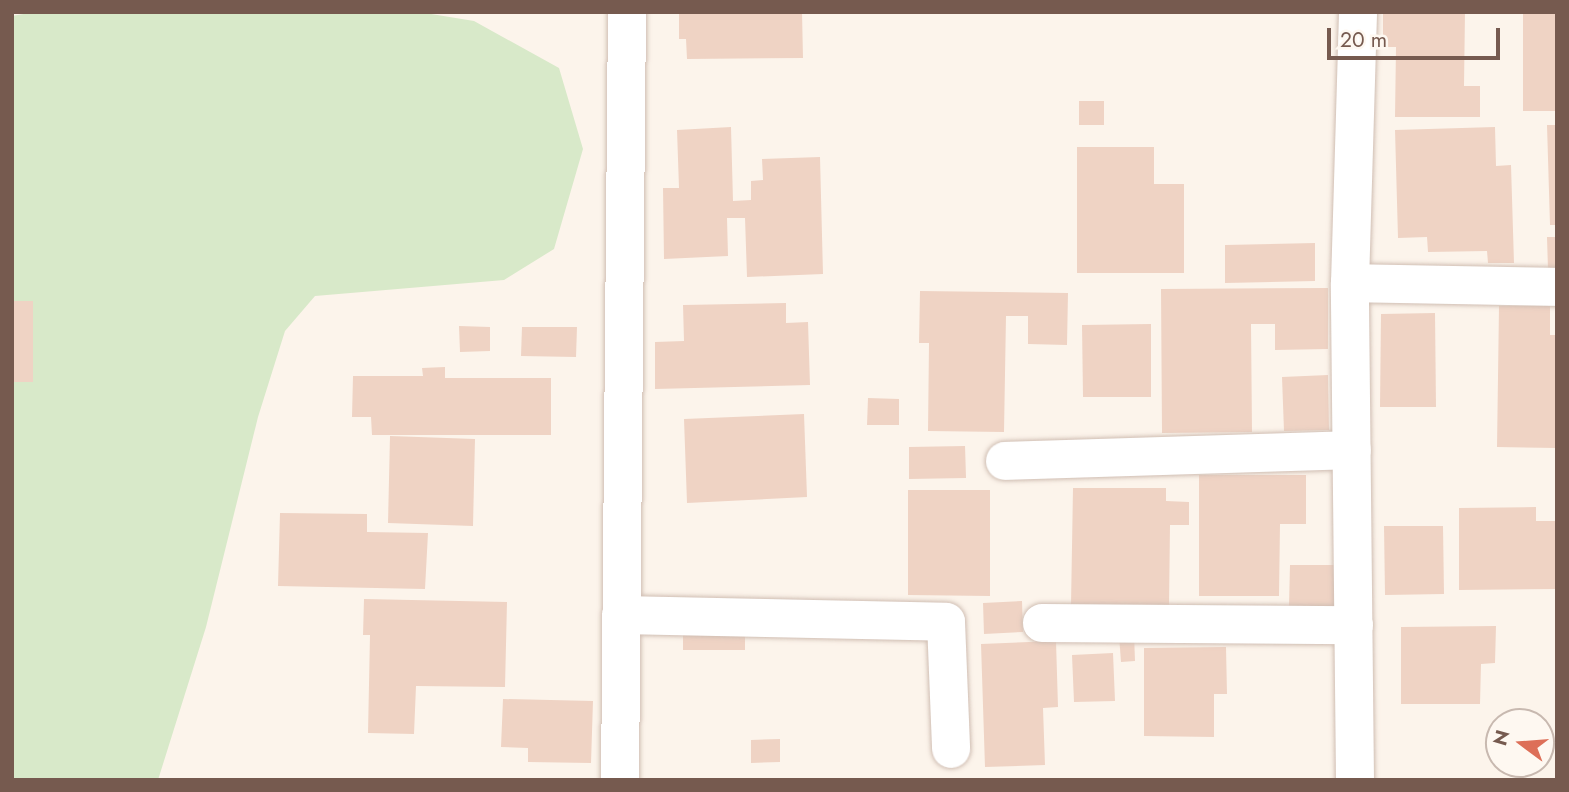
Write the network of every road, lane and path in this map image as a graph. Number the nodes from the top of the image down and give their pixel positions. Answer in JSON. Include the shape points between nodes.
{"nodes":[{"id":1,"x":627,"y":12,"type":"edge"},
{"id":2,"x":1358,"y":12,"type":"edge"},
{"id":3,"x":1350,"y":283,"type":"junction"},
{"id":4,"x":1557,"y":287,"type":"edge"},
{"id":5,"x":1352,"y":450,"type":"junction"},
{"id":6,"x":1005,"y":461,"type":"dead end"},
{"id":7,"x":621,"y":615,"type":"junction"},
{"id":8,"x":1042,"y":623,"type":"dead end"},
{"id":9,"x":1354,"y":625,"type":"junction"},
{"id":10,"x":951,"y":749,"type":"dead end"},
{"id":11,"x":620,"y":780,"type":"edge"},
{"id":12,"x":1355,"y":780,"type":"edge"}],
"edges":[{"from":1,"to":7,"type":"street"},
{"from":2,"to":3,"type":"street"},
{"from":3,"to":4,"type":"street"},
{"from":3,"to":5,"type":"street"},
{"from":5,"to":6,"type":"street"},
{"from":5,"to":9,"type":"street"},
{"from":7,"to":10,"type":"street","via":[[946,622]]},
{"from":7,"to":11,"type":"street"},
{"from":8,"to":9,"type":"street"},
{"from":9,"to":12,"type":"street"}]}
